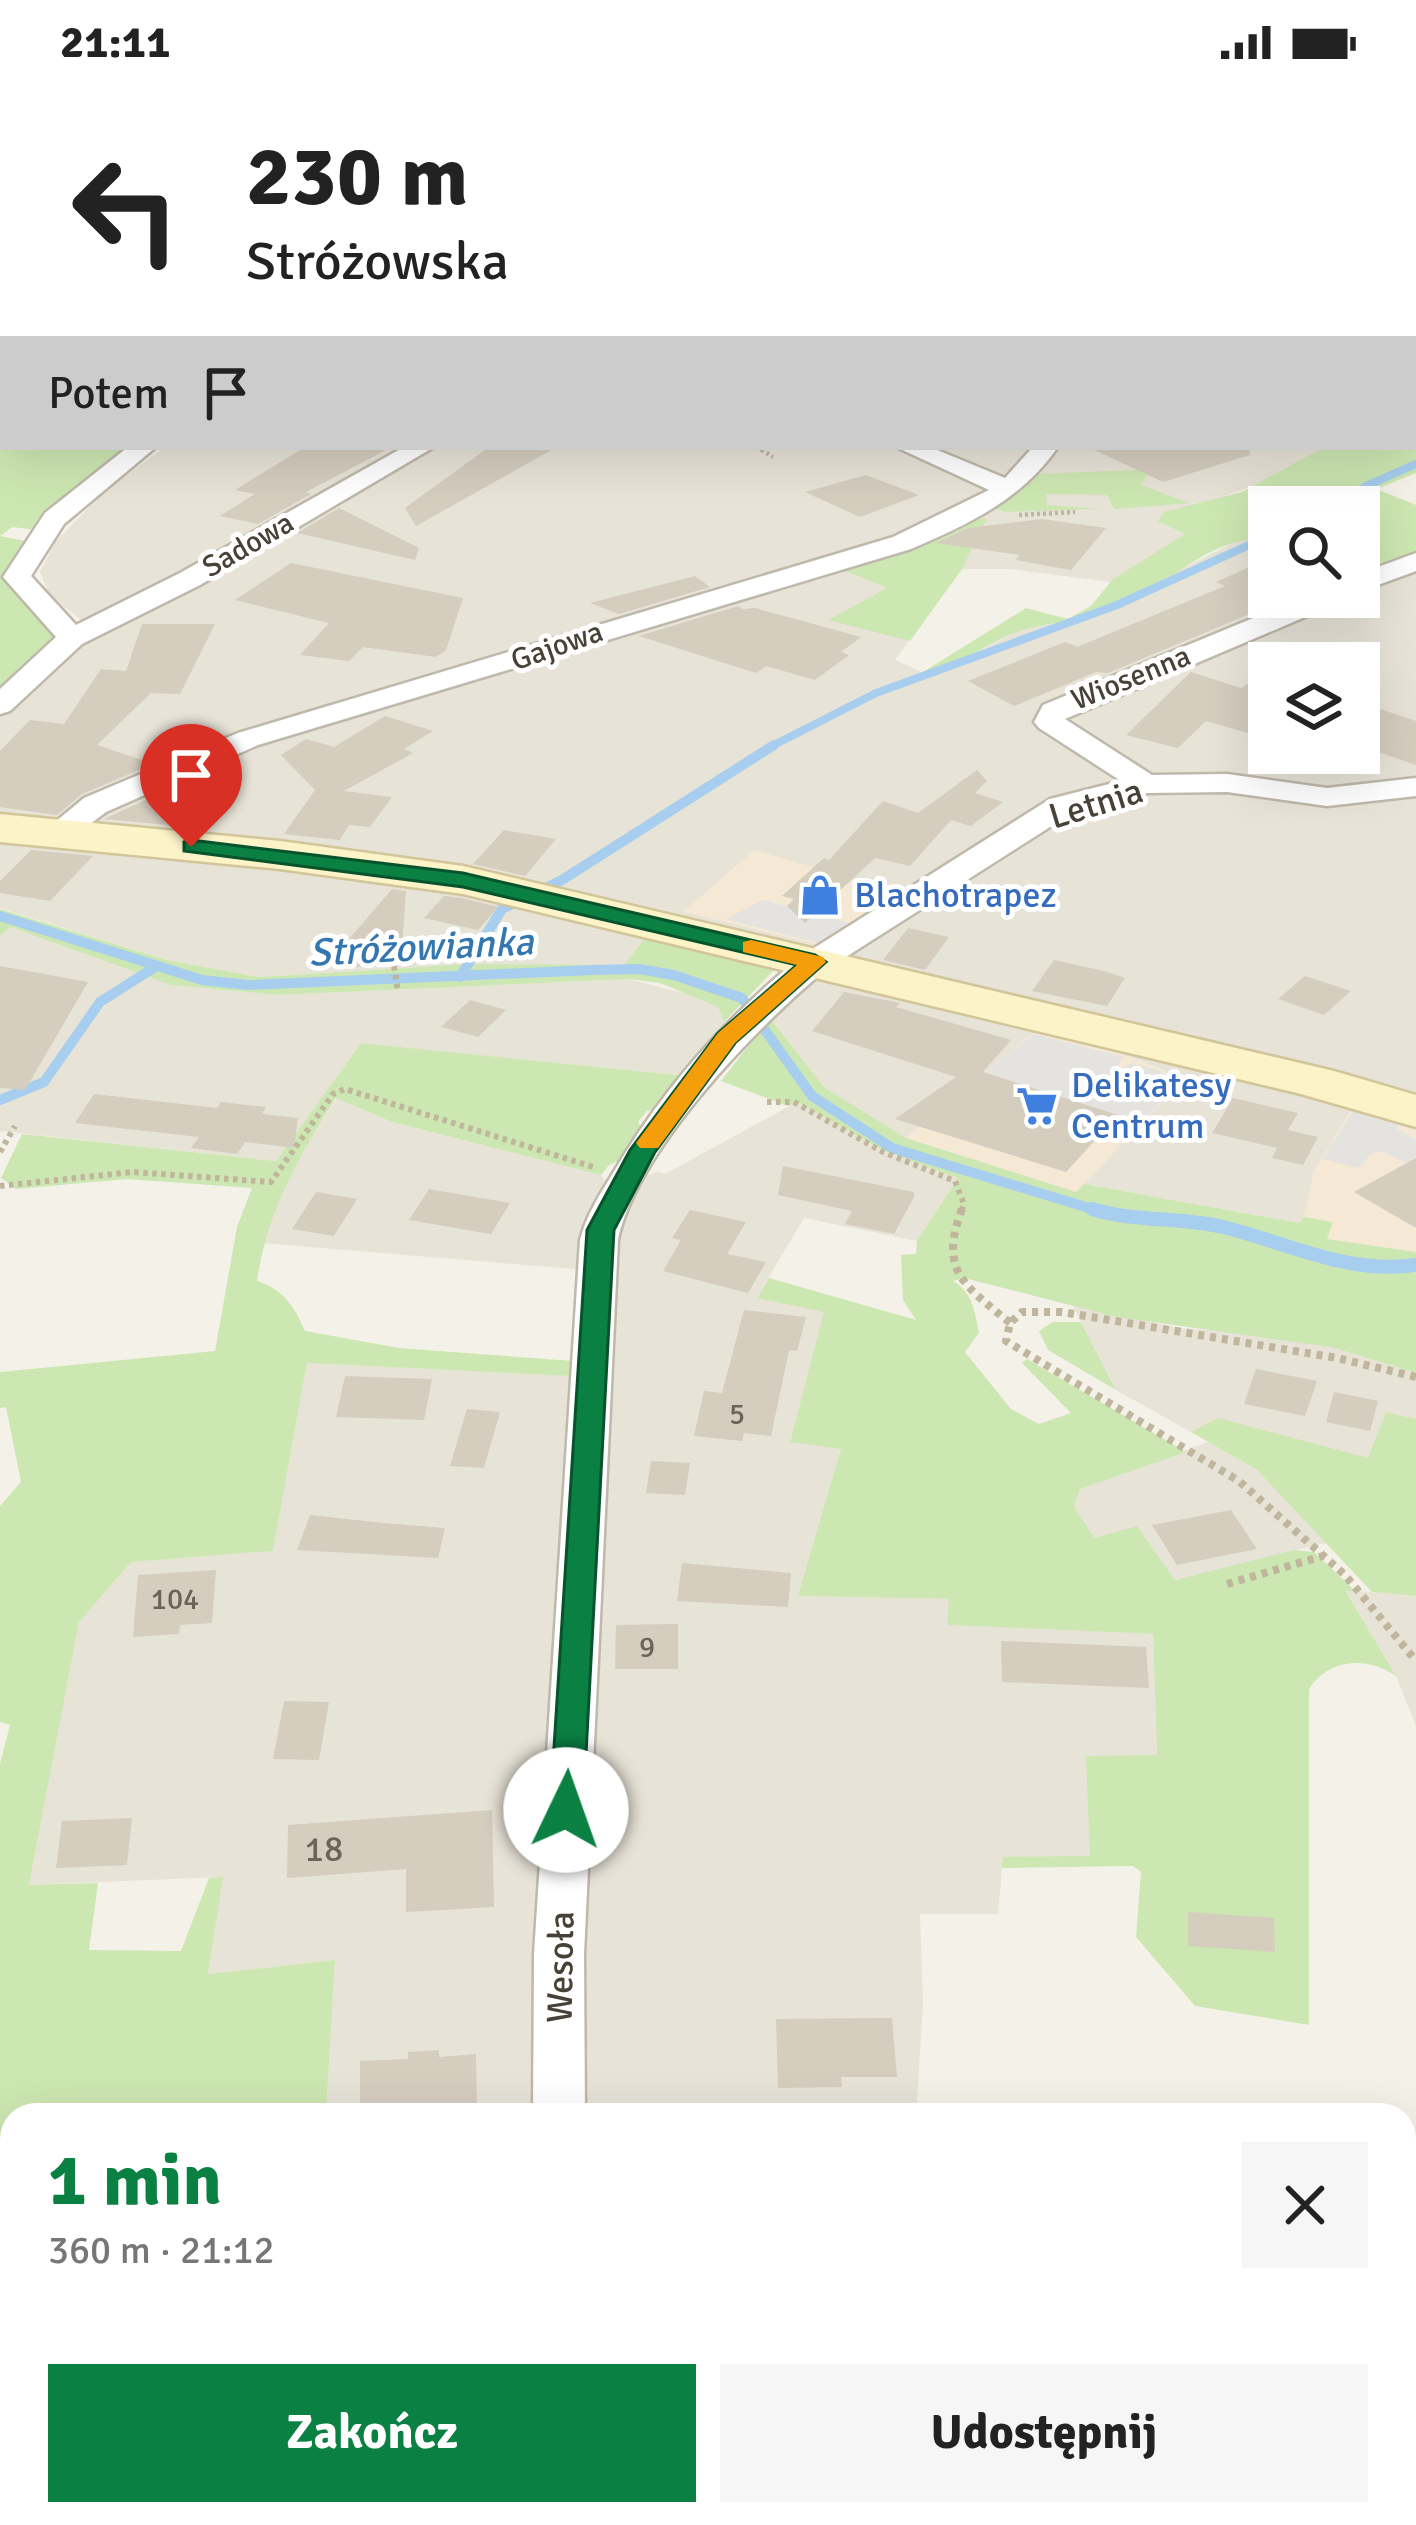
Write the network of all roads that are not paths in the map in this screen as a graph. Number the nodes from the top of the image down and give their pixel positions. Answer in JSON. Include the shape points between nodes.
{"nodes":[{"id":1,"x":140,"y":450,"type":"edge"},
{"id":2,"x":417,"y":450,"type":"edge"},
{"id":3,"x":914,"y":450,"type":"edge"},
{"id":4,"x":1044,"y":450,"type":"edge"},
{"id":5,"x":1013,"y":502,"type":"junction"},
{"id":6,"x":1416,"y":560,"type":"edge"},
{"id":7,"x":1380,"y":575,"type":"edge"},
{"id":8,"x":1277,"y":618,"type":"edge"},
{"id":9,"x":72,"y":638,"type":"junction"},
{"id":10,"x":0,"y":705,"type":"edge"},
{"id":11,"x":1146,"y":784,"type":"junction"},
{"id":12,"x":1416,"y":787,"type":"edge"},
{"id":13,"x":0,"y":828,"type":"edge"},
{"id":14,"x":58,"y":833,"type":"junction"},
{"id":15,"x":795,"y":977,"type":"junction"},
{"id":16,"x":1416,"y":1111,"type":"edge"},
{"id":17,"x":559,"y":2103,"type":"edge"}],
"edges":[{"from":1,"to":9,"type":"street","via":[[33,540],[17,578]]},
{"from":2,"to":9,"type":"street","name":"Sadowa"},
{"from":3,"to":5,"type":"street"},
{"from":4,"to":5,"type":"street","name":"Gajowa"},
{"from":5,"to":14,"type":"street","name":"Gajowa","via":[[223,748],[94,805]]},
{"from":6,"to":7,"type":"street"},
{"from":8,"to":11,"type":"street","name":"Wiosenna","via":[[1053,711],[1049,722]]},
{"from":9,"to":10,"type":"street","name":"Sadowa"},
{"from":11,"to":12,"type":"street","name":"Letnia","via":[[1227,783],[1327,797]]},
{"from":11,"to":15,"type":"street","name":"Letnia","via":[[1061,806]]},
{"from":13,"to":14,"type":"main road"},
{"from":14,"to":15,"type":"main road","via":[[463,880]]},
{"from":15,"to":16,"type":"main road","via":[[1329,1085]]},
{"from":15,"to":17,"type":"street","name":"Wesoła","via":[[727,1038],[630,1174],[599,1240],[559,1954]]}]}
